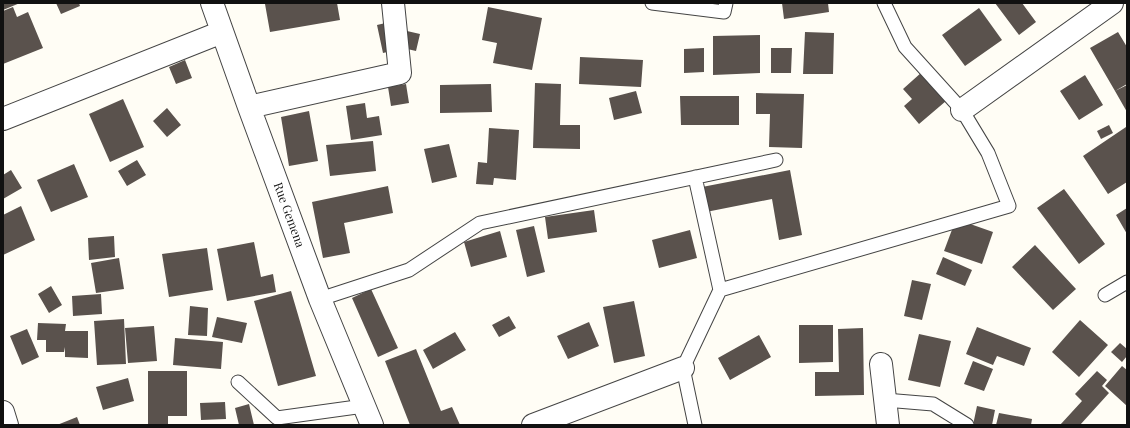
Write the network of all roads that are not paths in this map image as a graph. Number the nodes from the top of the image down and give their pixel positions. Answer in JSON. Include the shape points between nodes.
{"nodes":[{"id":1,"x":212,"y":3,"type":"edge"},
{"id":2,"x":393,"y":3,"type":"edge"},
{"id":3,"x":652,"y":3,"type":"edge"},
{"id":4,"x":726,"y":3,"type":"edge"},
{"id":5,"x":884,"y":3,"type":"edge"},
{"id":6,"x":1112,"y":3,"type":"edge"},
{"id":7,"x":222,"y":32,"type":"junction"},
{"id":8,"x":249,"y":107,"type":"junction"},
{"id":9,"x":962,"y":110,"type":"junction"},
{"id":10,"x":3,"y":119,"type":"edge"},
{"id":11,"x":776,"y":160,"type":"dead end"},
{"id":12,"x":695,"y":177,"type":"junction"},
{"id":13,"x":1127,"y":282,"type":"edge"},
{"id":14,"x":720,"y":290,"type":"junction"},
{"id":15,"x":1105,"y":295,"type":"dead end"},
{"id":16,"x":320,"y":299,"type":"junction"},
{"id":17,"x":881,"y":364,"type":"dead end"},
{"id":18,"x":682,"y":368,"type":"junction"},
{"id":19,"x":238,"y":382,"type":"dead end"},
{"id":20,"x":885,"y":400,"type":"junction"},
{"id":21,"x":3,"y":412,"type":"edge"},
{"id":22,"x":368,"y":415,"type":"edge"},
{"id":23,"x":7,"y":425,"type":"edge"},
{"id":24,"x":533,"y":425,"type":"edge"},
{"id":25,"x":695,"y":425,"type":"edge"},
{"id":26,"x":888,"y":425,"type":"edge"},
{"id":27,"x":967,"y":425,"type":"edge"}],
"edges":[{"from":1,"to":7,"type":"street","name":"Rue Gemena"},
{"from":2,"to":8,"type":"street","via":[[400,73]]},
{"from":3,"to":4,"type":"lane","via":[[724,12]]},
{"from":5,"to":9,"type":"lane","via":[[905,47]]},
{"from":6,"to":9,"type":"street"},
{"from":7,"to":8,"type":"street","name":"Rue Gemena"},
{"from":7,"to":10,"type":"street"},
{"from":8,"to":16,"type":"street","name":"Rue Gemena"},
{"from":9,"to":14,"type":"lane","via":[[988,153],[1010,206]]},
{"from":11,"to":12,"type":"lane"},
{"from":12,"to":14,"type":"lane"},
{"from":12,"to":16,"type":"lane","via":[[480,223],[409,270]]},
{"from":13,"to":15,"type":"lane"},
{"from":14,"to":18,"type":"lane"},
{"from":16,"to":22,"type":"street","name":"Rue Gemena"},
{"from":17,"to":20,"type":"street"},
{"from":18,"to":24,"type":"street"},
{"from":18,"to":25,"type":"lane"},
{"from":19,"to":22,"type":"lane","via":[[277,418]]},
{"from":20,"to":26,"type":"street"},
{"from":20,"to":27,"type":"lane","via":[[933,404]]},
{"from":21,"to":23,"type":"street"}]}
